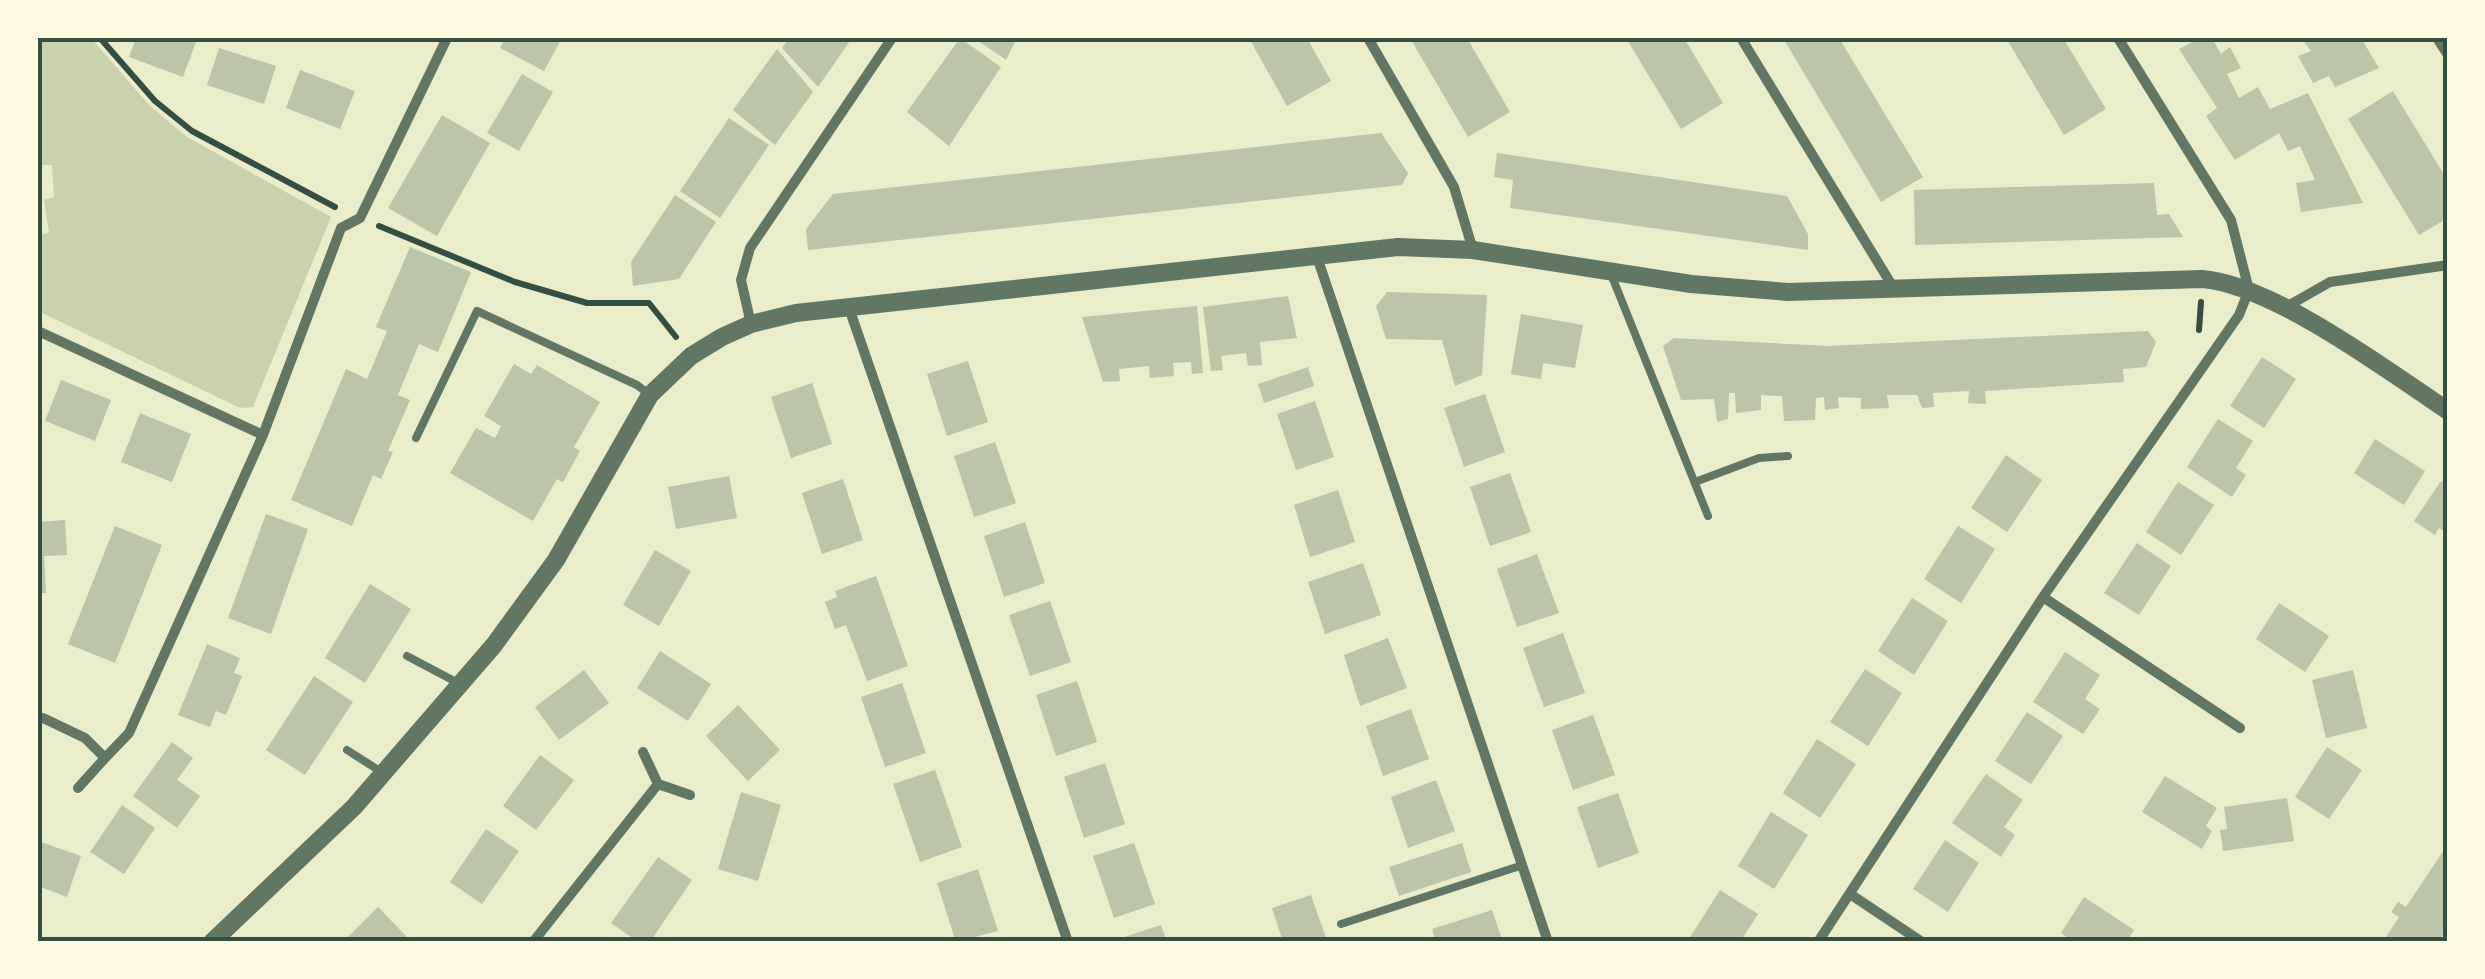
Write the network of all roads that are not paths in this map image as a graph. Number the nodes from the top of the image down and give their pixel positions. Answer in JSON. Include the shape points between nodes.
{"nodes":[{"id":1,"x":429,"y":38,"type":"edge"},
{"id":2,"x":892,"y":38,"type":"edge"},
{"id":3,"x":1368,"y":38,"type":"edge"},
{"id":4,"x":1741,"y":38,"type":"edge"},
{"id":5,"x":2118,"y":38,"type":"edge"},
{"id":6,"x":2437,"y":38,"type":"edge"},
{"id":7,"x":446,"y":40,"type":"edge"},
{"id":8,"x":2448,"y":55,"type":"edge"},
{"id":9,"x":1473,"y":250,"type":"junction"},
{"id":10,"x":1316,"y":253,"type":"junction"},
{"id":11,"x":2448,"y":265,"type":"edge"},
{"id":12,"x":1610,"y":270,"type":"junction"},
{"id":13,"x":1892,"y":287,"type":"junction"},
{"id":14,"x":2249,"y":290,"type":"junction"},
{"id":15,"x":2286,"y":307,"type":"junction"},
{"id":16,"x":849,"y":308,"type":"junction"},
{"id":17,"x":750,"y":324,"type":"junction"},
{"id":18,"x":38,"y":331,"type":"edge"},
{"id":19,"x":650,"y":395,"type":"junction"},
{"id":20,"x":2448,"y":411,"type":"edge"},
{"id":21,"x":262,"y":435,"type":"junction"},
{"id":22,"x":416,"y":438,"type":"dead end"},
{"id":23,"x":1788,"y":456,"type":"dead end"},
{"id":24,"x":1694,"y":482,"type":"junction"},
{"id":25,"x":1708,"y":516,"type":"dead end"},
{"id":26,"x":2043,"y":596,"type":"junction"},
{"id":27,"x":407,"y":656,"type":"dead end"},
{"id":28,"x":460,"y":684,"type":"junction"},
{"id":29,"x":43,"y":718,"type":"dead end"},
{"id":30,"x":2240,"y":728,"type":"dead end"},
{"id":31,"x":347,"y":750,"type":"dead end"},
{"id":32,"x":643,"y":752,"type":"dead end"},
{"id":33,"x":105,"y":758,"type":"junction"},
{"id":34,"x":383,"y":773,"type":"junction"},
{"id":35,"x":658,"y":784,"type":"junction"},
{"id":36,"x":78,"y":788,"type":"dead end"},
{"id":37,"x":690,"y":794,"type":"dead end"},
{"id":38,"x":1523,"y":864,"type":"junction"},
{"id":39,"x":1850,"y":894,"type":"junction"},
{"id":40,"x":1340,"y":924,"type":"dead end"},
{"id":41,"x":212,"y":942,"type":"edge"},
{"id":42,"x":534,"y":942,"type":"edge"},
{"id":43,"x":1068,"y":942,"type":"edge"},
{"id":44,"x":1548,"y":942,"type":"edge"},
{"id":45,"x":1818,"y":942,"type":"edge"},
{"id":46,"x":1922,"y":942,"type":"edge"}],
"edges":[{"from":1,"to":7,"type":"street"},
{"from":2,"to":17,"type":"street","via":[[750,248],[741,280]]},
{"from":3,"to":9,"type":"street","via":[[1454,187]]},
{"from":4,"to":13,"type":"street"},
{"from":5,"to":14,"type":"street","via":[[2231,220]]},
{"from":6,"to":8,"type":"street"},
{"from":7,"to":21,"type":"street","via":[[360,218],[341,228]]},
{"from":9,"to":10,"type":"street","via":[[1398,246]]},
{"from":9,"to":12,"type":"street"},
{"from":10,"to":16,"type":"street"},
{"from":10,"to":38,"type":"street"},
{"from":11,"to":15,"type":"street","via":[[2330,282]]},
{"from":12,"to":13,"type":"street","via":[[1788,292]]},
{"from":12,"to":24,"type":"lane"},
{"from":13,"to":14,"type":"street","via":[[2202,279]]},
{"from":14,"to":15,"type":"street"},
{"from":14,"to":26,"type":"street","via":[[2239,316]]},
{"from":15,"to":20,"type":"street"},
{"from":16,"to":17,"type":"street"},
{"from":16,"to":43,"type":"street"},
{"from":17,"to":19,"type":"street","via":[[691,356]]},
{"from":18,"to":21,"type":"street"},
{"from":19,"to":22,"type":"lane","via":[[477,311]]},
{"from":19,"to":28,"type":"street","via":[[556,560]]},
{"from":21,"to":33,"type":"street","via":[[129,733]]},
{"from":23,"to":24,"type":"lane","via":[[1760,458]]},
{"from":24,"to":25,"type":"lane"},
{"from":26,"to":30,"type":"street"},
{"from":26,"to":39,"type":"street"},
{"from":27,"to":28,"type":"lane"},
{"from":28,"to":34,"type":"street"},
{"from":29,"to":33,"type":"street","via":[[85,738]]},
{"from":31,"to":34,"type":"lane"},
{"from":32,"to":35,"type":"street"},
{"from":33,"to":36,"type":"street"},
{"from":34,"to":41,"type":"street"},
{"from":35,"to":37,"type":"street"},
{"from":35,"to":42,"type":"street"},
{"from":38,"to":40,"type":"lane"},
{"from":38,"to":44,"type":"street"},
{"from":39,"to":45,"type":"street"},
{"from":39,"to":46,"type":"street"}]}
